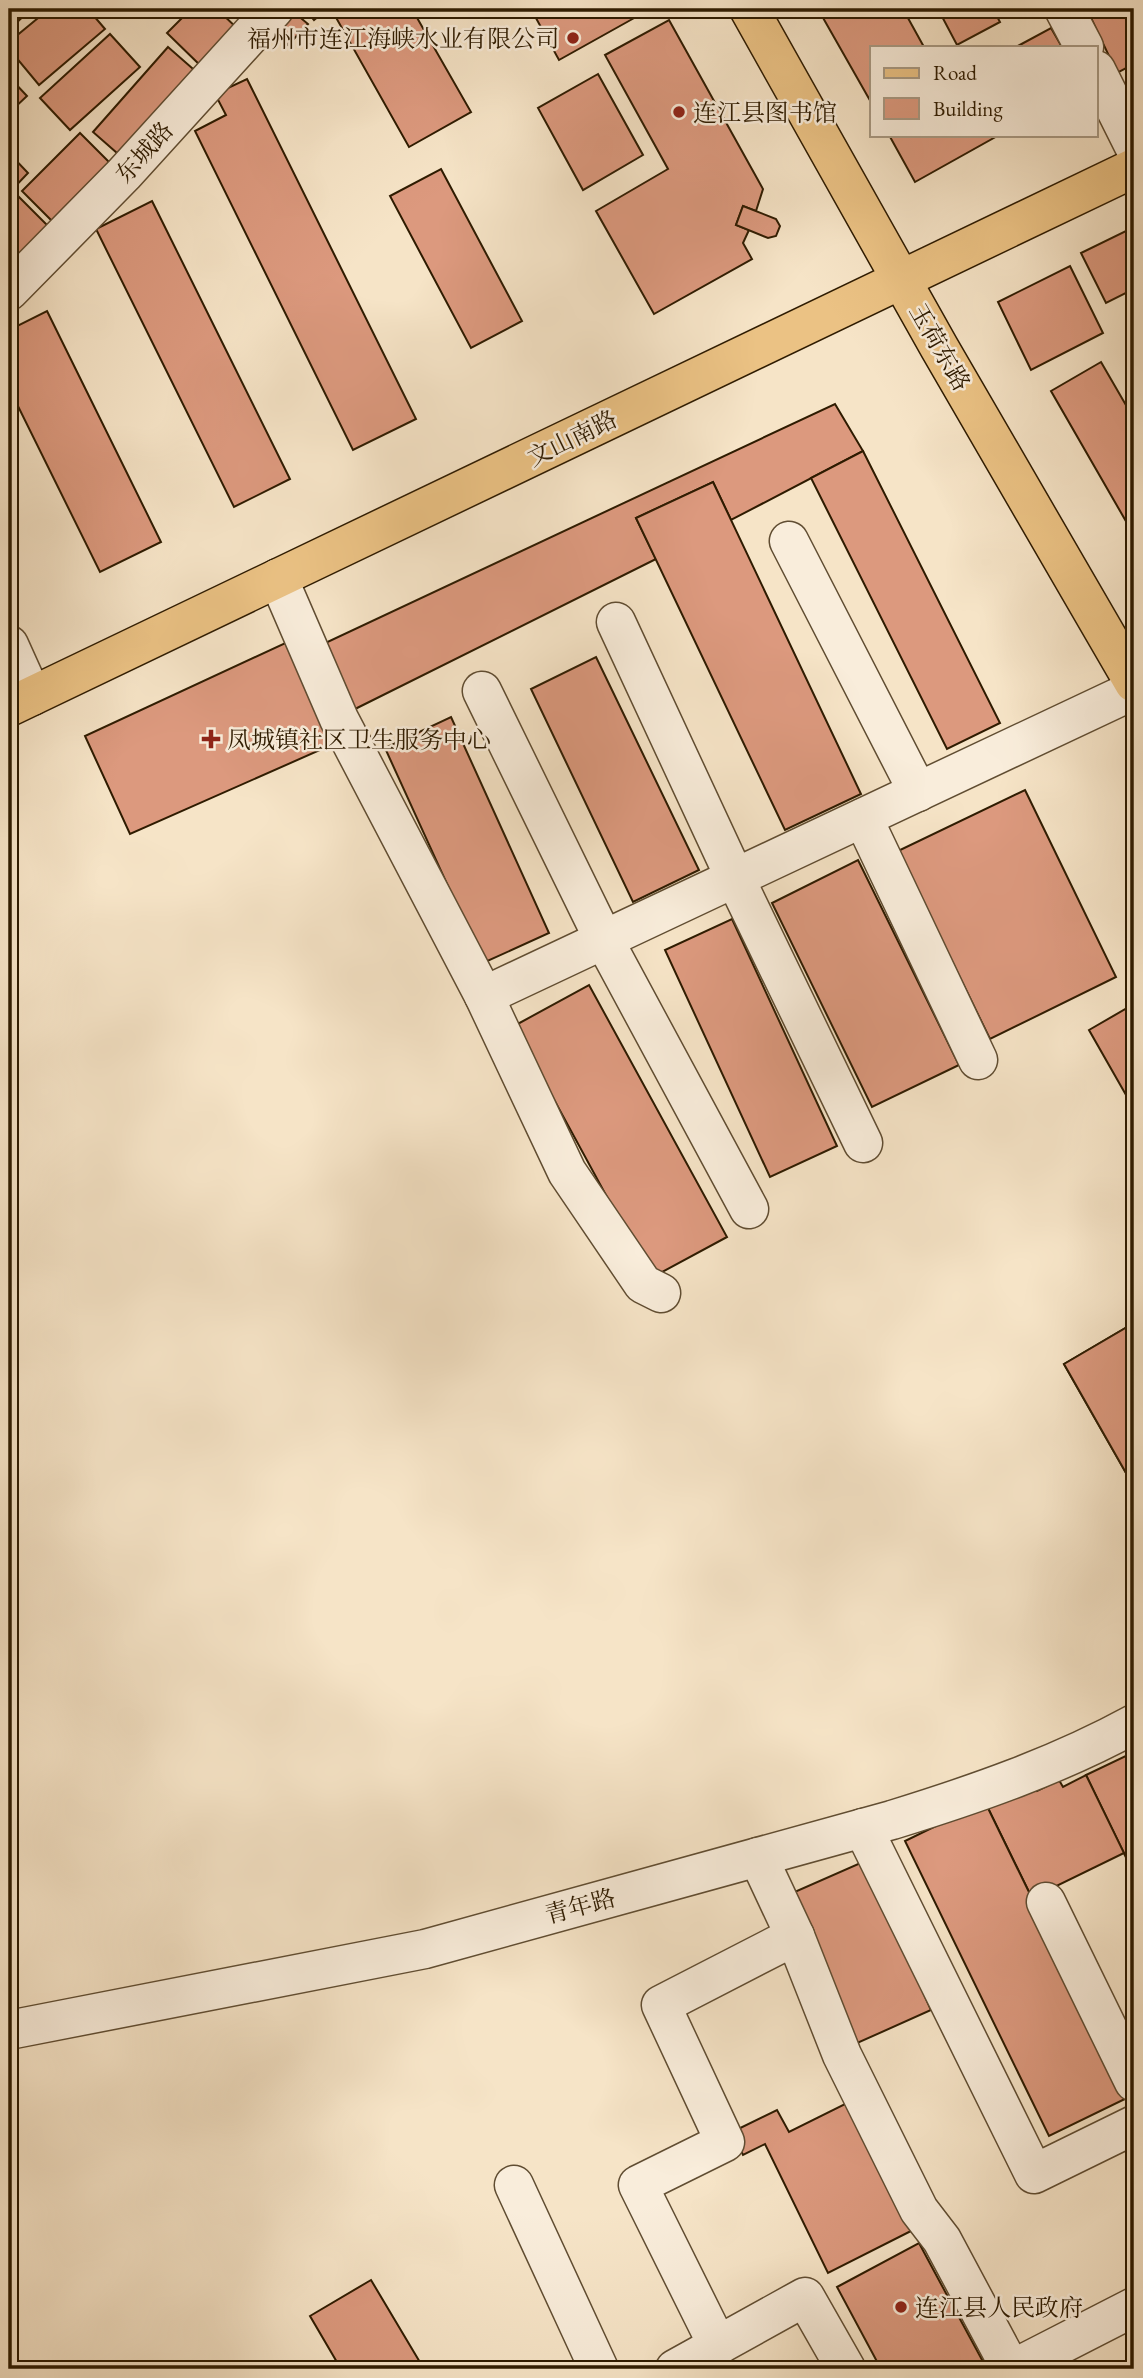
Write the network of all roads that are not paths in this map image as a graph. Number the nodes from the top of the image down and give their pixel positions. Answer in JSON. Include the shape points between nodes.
{"nodes":[{"id":1,"x":274,"y":9,"type":"edge"},
{"id":2,"x":749,"y":9,"type":"edge"},
{"id":3,"x":1064,"y":9,"type":"edge"},
{"id":4,"x":1083,"y":46,"type":"edge"},
{"id":5,"x":1098,"y":74,"type":"edge"},
{"id":6,"x":1134,"y":146,"type":"edge"},
{"id":7,"x":1134,"y":168,"type":"edge"},
{"id":8,"x":902,"y":281,"type":"junction"},
{"id":9,"x":9,"y":291,"type":"edge"},
{"id":10,"x":789,"y":541,"type":"dead end"},
{"id":11,"x":278,"y":578,"type":"junction"},
{"id":12,"x":616,"y":622,"type":"dead end"},
{"id":13,"x":9,"y":645,"type":"edge"},
{"id":14,"x":1134,"y":683,"type":"edge"},
{"id":15,"x":1134,"y":690,"type":"edge"},
{"id":16,"x":481,"y":691,"type":"dead end"},
{"id":17,"x":20,"y":702,"type":"edge"},
{"id":18,"x":918,"y":792,"type":"junction"},
{"id":19,"x":863,"y":818,"type":"junction"},
{"id":20,"x":735,"y":878,"type":"junction"},
{"id":21,"x":604,"y":940,"type":"junction"},
{"id":22,"x":484,"y":996,"type":"junction"},
{"id":23,"x":978,"y":1060,"type":"dead end"},
{"id":24,"x":863,"y":1143,"type":"dead end"},
{"id":25,"x":749,"y":1209,"type":"dead end"},
{"id":26,"x":661,"y":1293,"type":"dead end"},
{"id":27,"x":1134,"y":1724,"type":"edge"},
{"id":28,"x":863,"y":1828,"type":"junction"},
{"id":29,"x":758,"y":1857,"type":"junction"},
{"id":30,"x":1046,"y":1902,"type":"dead end"},
{"id":31,"x":795,"y":1936,"type":"junction"},
{"id":32,"x":9,"y":2030,"type":"edge"},
{"id":33,"x":1134,"y":2082,"type":"edge"},
{"id":34,"x":1134,"y":2125,"type":"edge"},
{"id":35,"x":514,"y":2185,"type":"dead end"},
{"id":36,"x":1134,"y":2307,"type":"edge"},
{"id":37,"x":718,"y":2346,"type":"junction"},
{"id":38,"x":599,"y":2369,"type":"edge"},
{"id":39,"x":675,"y":2369,"type":"edge"},
{"id":40,"x":846,"y":2369,"type":"edge"},
{"id":41,"x":1012,"y":2369,"type":"edge"}],
"edges":[{"from":1,"to":9,"type":"street","name":"东城路","via":[[124,174]]},
{"from":2,"to":8,"type":"main road","name":"玉荷东路"},
{"from":3,"to":4,"type":"street"},
{"from":5,"to":6,"type":"street"},
{"from":7,"to":8,"type":"main road","name":"文山南路"},
{"from":8,"to":11,"type":"main road","name":"文山南路"},
{"from":8,"to":14,"type":"main road","name":"玉荷东路"},
{"from":10,"to":18,"type":"street"},
{"from":11,"to":17,"type":"main road","name":"文山南路"},
{"from":11,"to":22,"type":"street","via":[[339,719]]},
{"from":12,"to":20,"type":"street"},
{"from":13,"to":17,"type":"street"},
{"from":15,"to":18,"type":"street"},
{"from":16,"to":21,"type":"street"},
{"from":18,"to":19,"type":"street"},
{"from":19,"to":20,"type":"street"},
{"from":19,"to":23,"type":"street"},
{"from":20,"to":21,"type":"street"},
{"from":20,"to":24,"type":"street"},
{"from":21,"to":22,"type":"street"},
{"from":21,"to":25,"type":"street"},
{"from":22,"to":26,"type":"street","via":[[567,1172],[643,1284]]},
{"from":27,"to":28,"type":"street","name":"青年路","via":[[1022,1777]]},
{"from":28,"to":29,"type":"street","name":"青年路"},
{"from":28,"to":34,"type":"street","via":[[1034,2174]]},
{"from":29,"to":31,"type":"street"},
{"from":29,"to":32,"type":"street","name":"青年路","via":[[425,1948]]},
{"from":30,"to":33,"type":"street"},
{"from":31,"to":37,"type":"street","via":[[661,2005],[725,2142],[638,2185]]},
{"from":31,"to":41,"type":"street","via":[[842,2054],[919,2210],[942,2240]]},
{"from":35,"to":38,"type":"street"},
{"from":36,"to":41,"type":"street"},
{"from":37,"to":39,"type":"street"},
{"from":37,"to":40,"type":"street","via":[[805,2297]]}]}
